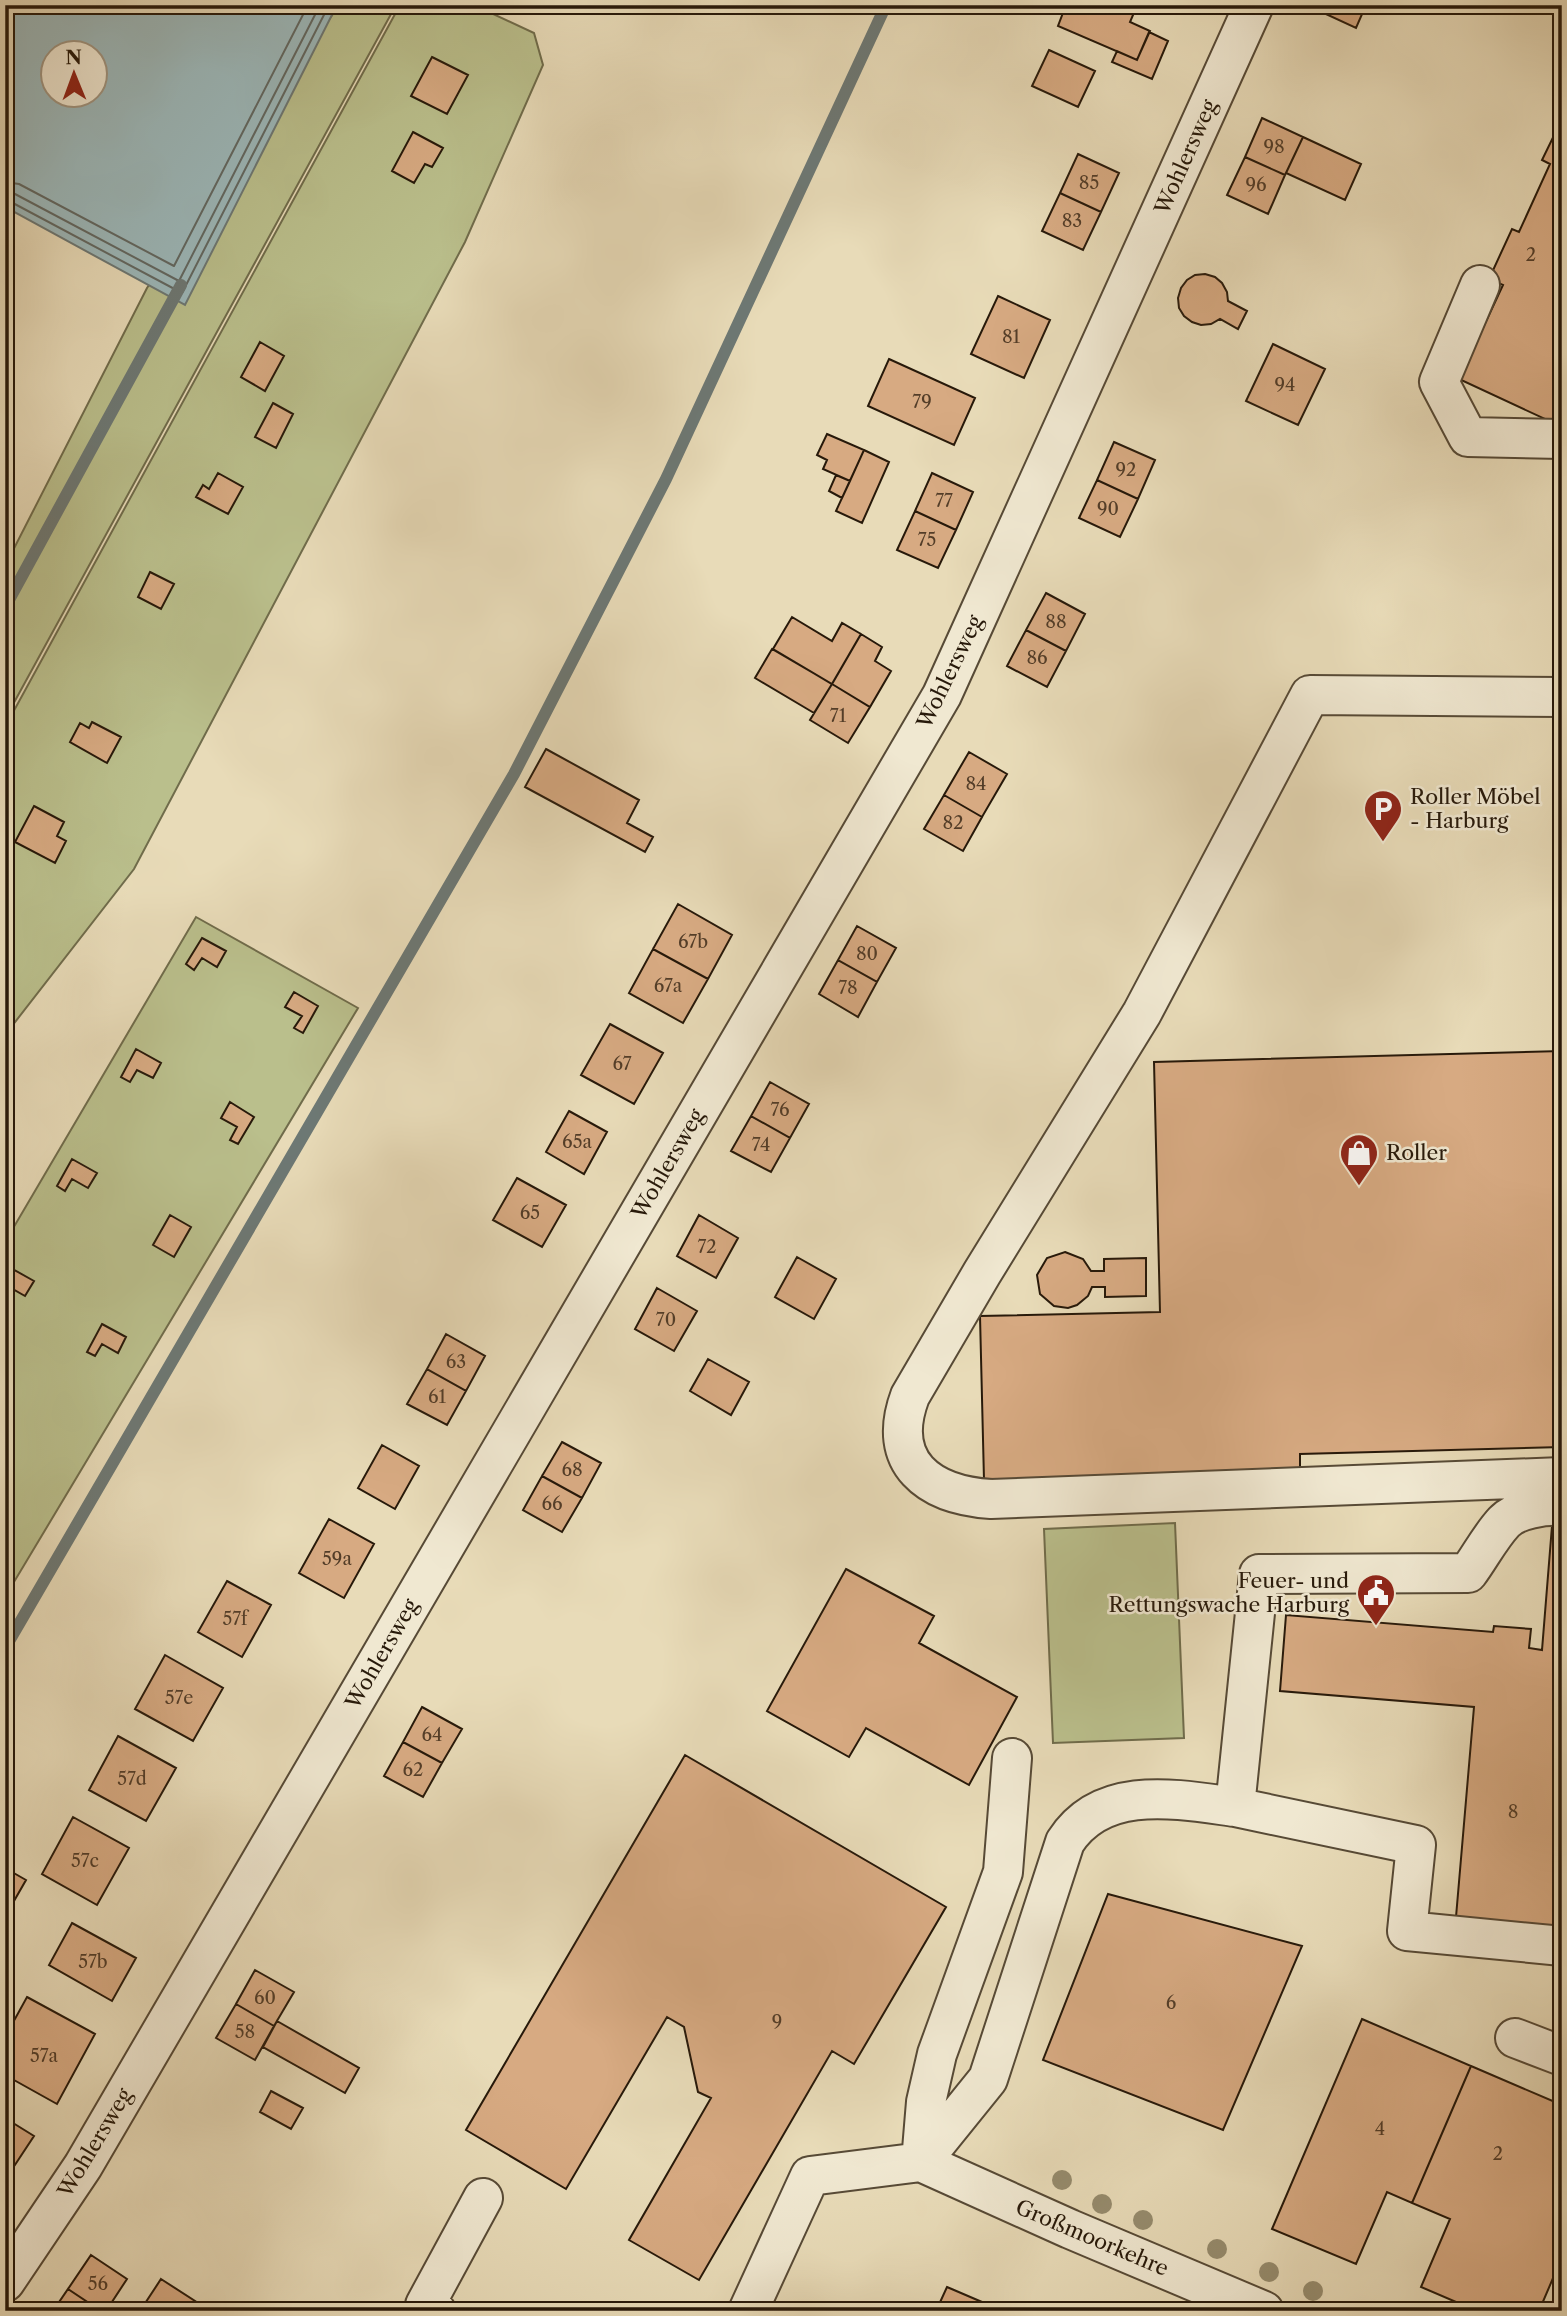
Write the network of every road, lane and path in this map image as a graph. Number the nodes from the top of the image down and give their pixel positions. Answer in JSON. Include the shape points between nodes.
{"nodes":[{"id":1,"x":1254,"y":5,"type":"edge"},
{"id":2,"x":1480,"y":285,"type":"dead end"},
{"id":3,"x":1562,"y":439,"type":"edge"},
{"id":4,"x":1562,"y":697,"type":"edge"},
{"id":5,"x":1562,"y":1477,"type":"edge"},
{"id":6,"x":1562,"y":1506,"type":"edge"},
{"id":7,"x":1012,"y":1758,"type":"dead end"},
{"id":8,"x":1235,"y":1807,"type":"junction"},
{"id":9,"x":1562,"y":1947,"type":"edge"},
{"id":10,"x":1515,"y":2038,"type":"dead end"},
{"id":11,"x":1562,"y":2056,"type":"edge"},
{"id":12,"x":920,"y":2162,"type":"junction"},
{"id":13,"x":484,"y":2198,"type":"dead end"},
{"id":14,"x":5,"y":2282,"type":"edge"},
{"id":15,"x":436,"y":2311,"type":"edge"},
{"id":16,"x":748,"y":2311,"type":"edge"},
{"id":17,"x":1264,"y":2311,"type":"edge"}],
"edges":[{"from":1,"to":14,"type":"street","name":"Wohlersweg","via":[[942,695],[83,2166]]},
{"from":2,"to":3,"type":"street","via":[[1439,382],[1468,437]]},
{"from":4,"to":5,"type":"street","via":[[1310,695],[1142,1013],[910,1396],[902,1431],[912,1466],[927,1479],[968,1497],[991,1499]]},
{"from":6,"to":8,"type":"street","via":[[1526,1511],[1505,1521],[1468,1573],[1259,1574]]},
{"from":7,"to":12,"type":"street","via":[[1003,1872],[937,2053]]},
{"from":8,"to":9,"type":"street","via":[[1416,1844],[1407,1931]]},
{"from":8,"to":12,"type":"street","via":[[1172,1799],[1130,1800],[1075,1826],[1065,1842],[988,2079]]},
{"from":10,"to":11,"type":"street"},
{"from":12,"to":16,"type":"street","via":[[810,2176]]},
{"from":12,"to":17,"type":"street","name":"Großmoorkehre"},
{"from":13,"to":15,"type":"street","via":[[425,2305]]}]}
